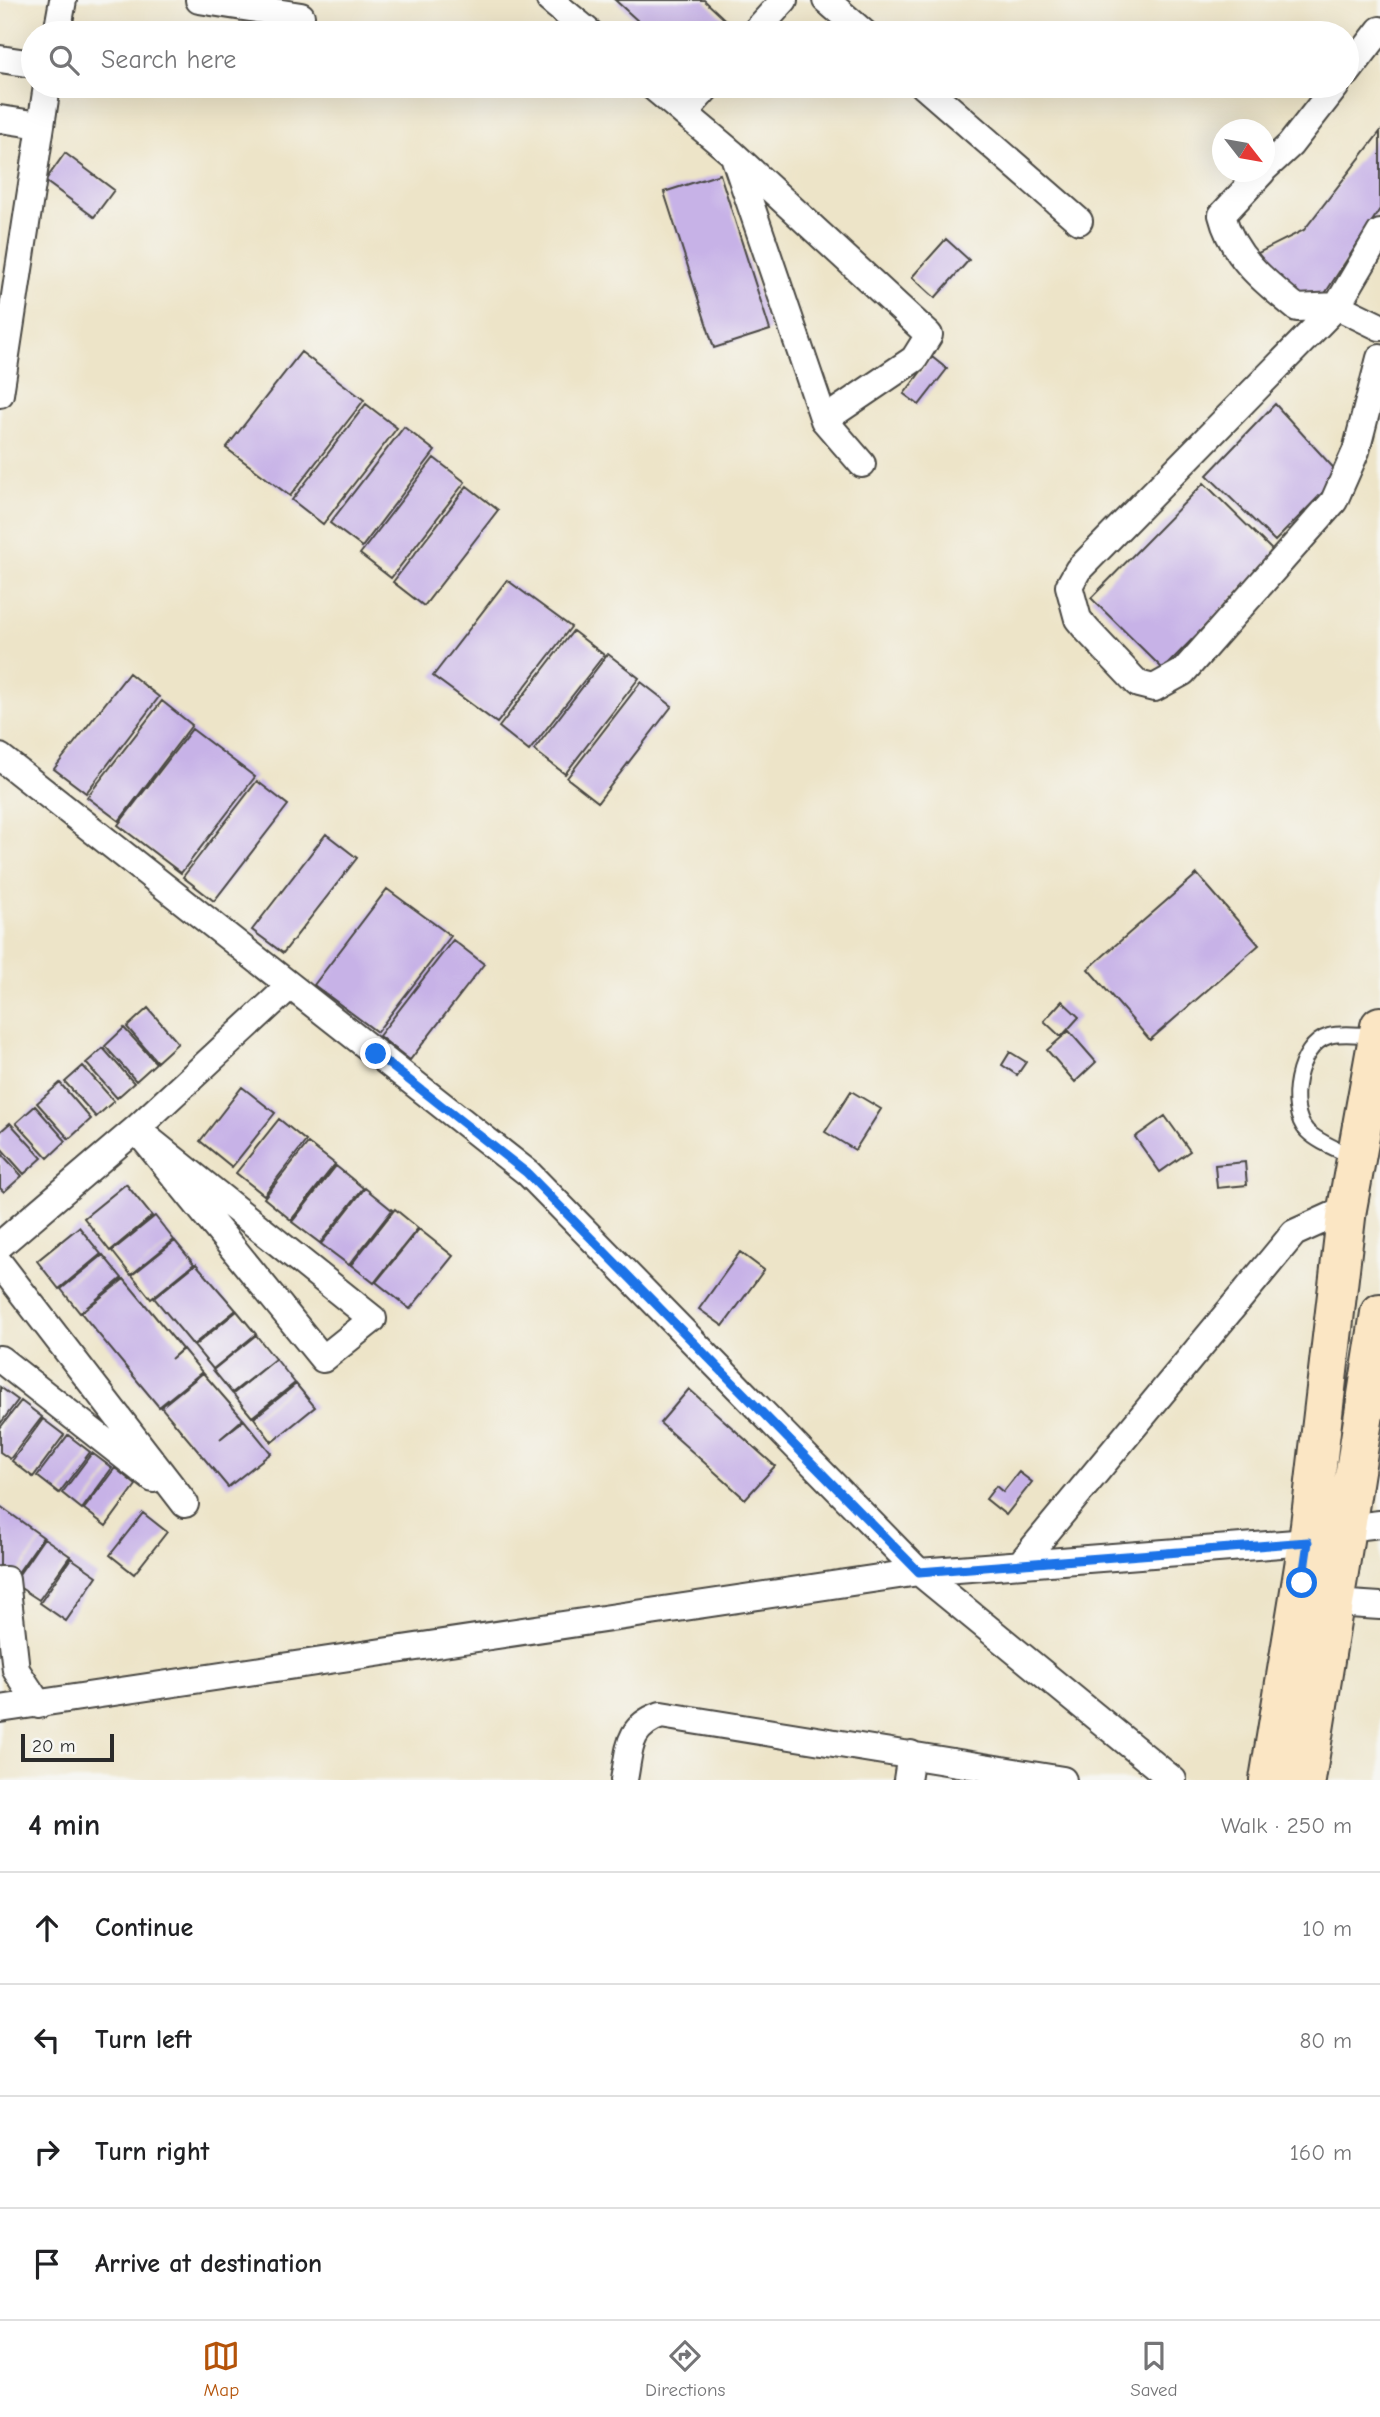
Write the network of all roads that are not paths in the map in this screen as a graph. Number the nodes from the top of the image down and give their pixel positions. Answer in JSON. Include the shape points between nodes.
{"nodes":[{"id":1,"x":63,"y":0,"type":"edge"},
{"id":2,"x":199,"y":0,"type":"edge"},
{"id":3,"x":550,"y":0,"type":"edge"},
{"id":4,"x":784,"y":0,"type":"edge"},
{"id":5,"x":826,"y":0,"type":"edge"},
{"id":6,"x":301,"y":16,"type":"dead end"},
{"id":7,"x":59,"y":21,"type":"edge"},
{"id":8,"x":575,"y":21,"type":"edge"},
{"id":9,"x":765,"y":21,"type":"edge"},
{"id":10,"x":850,"y":21,"type":"edge"},
{"id":11,"x":1380,"y":30,"type":"edge"},
{"id":12,"x":1359,"y":57,"type":"edge"},
{"id":13,"x":0,"y":59,"type":"edge"},
{"id":14,"x":21,"y":62,"type":"edge"},
{"id":15,"x":45,"y":98,"type":"edge"},
{"id":16,"x":666,"y":98,"type":"edge"},
{"id":17,"x":697,"y":98,"type":"edge"},
{"id":18,"x":938,"y":98,"type":"edge"},
{"id":19,"x":1327,"y":98,"type":"edge"},
{"id":20,"x":684,"y":113,"type":"junction"},
{"id":21,"x":0,"y":119,"type":"edge"},
{"id":22,"x":40,"y":125,"type":"junction"},
{"id":23,"x":733,"y":154,"type":"junction"},
{"id":24,"x":1275,"y":159,"type":"edge"},
{"id":25,"x":1252,"y":182,"type":"edge"},
{"id":26,"x":1079,"y":220,"type":"dead end"},
{"id":27,"x":1380,"y":233,"type":"edge"},
{"id":28,"x":8,"y":290,"type":"edge"},
{"id":29,"x":1337,"y":306,"type":"junction"},
{"id":30,"x":1380,"y":327,"type":"edge"},
{"id":31,"x":3,"y":352,"type":"edge"},
{"id":32,"x":1380,"y":358,"type":"edge"},
{"id":33,"x":0,"y":394,"type":"edge"},
{"id":34,"x":824,"y":420,"type":"junction"},
{"id":35,"x":862,"y":464,"type":"dead end"},
{"id":36,"x":0,"y":757,"type":"edge"},
{"id":37,"x":290,"y":986,"type":"junction"},
{"id":38,"x":1379,"y":1031,"type":"edge"},
{"id":39,"x":136,"y":1129,"type":"junction"},
{"id":40,"x":1356,"y":1158,"type":"junction"},
{"id":41,"x":1347,"y":1209,"type":"junction"},
{"id":42,"x":0,"y":1245,"type":"edge"},
{"id":43,"x":0,"y":1264,"type":"edge"},
{"id":44,"x":1380,"y":1314,"type":"edge"},
{"id":45,"x":0,"y":1359,"type":"edge"},
{"id":46,"x":1363,"y":1526,"type":"edge"},
{"id":47,"x":1308,"y":1542,"type":"junction"},
{"id":48,"x":1020,"y":1564,"type":"junction"},
{"id":49,"x":919,"y":1572,"type":"junction"},
{"id":50,"x":0,"y":1580,"type":"edge"},
{"id":51,"x":1316,"y":1602,"type":"junction"},
{"id":52,"x":1380,"y":1606,"type":"edge"},
{"id":53,"x":38,"y":1705,"type":"junction"},
{"id":54,"x":0,"y":1709,"type":"edge"},
{"id":55,"x":909,"y":1767,"type":"edge"},
{"id":56,"x":624,"y":1780,"type":"edge"},
{"id":57,"x":1063,"y":1780,"type":"edge"},
{"id":58,"x":1173,"y":1780,"type":"edge"},
{"id":59,"x":1269,"y":1780,"type":"edge"},
{"id":60,"x":1306,"y":1780,"type":"edge"}],
"edges":[{"from":1,"to":7,"type":"street"},
{"from":2,"to":6,"type":"street"},
{"from":3,"to":8,"type":"street"},
{"from":4,"to":9,"type":"street"},
{"from":5,"to":10,"type":"street"},
{"from":11,"to":12,"type":"street"},
{"from":13,"to":14,"type":"street"},
{"from":15,"to":22,"type":"street"},
{"from":16,"to":20,"type":"street"},
{"from":17,"to":20,"type":"street"},
{"from":18,"to":26,"type":"street"},
{"from":19,"to":24,"type":"street"},
{"from":20,"to":23,"type":"street"},
{"from":21,"to":22,"type":"street"},
{"from":22,"to":28,"type":"street"},
{"from":23,"to":34,"type":"street"},
{"from":23,"to":34,"type":"street","via":[[929,335],[914,359]]},
{"from":25,"to":29,"type":"street","via":[[1222,215],[1225,228],[1257,276],[1297,308]]},
{"from":27,"to":29,"type":"street"},
{"from":28,"to":31,"type":"street"},
{"from":29,"to":30,"type":"street"},
{"from":29,"to":32,"type":"street","via":[[1078,570],[1069,586],[1078,619],[1138,684],[1154,688],[1183,672],[1334,501],[1356,451]]},
{"from":31,"to":33,"type":"street"},
{"from":34,"to":35,"type":"street"},
{"from":36,"to":37,"type":"street"},
{"from":37,"to":39,"type":"street"},
{"from":37,"to":49,"type":"street","via":[[527,1173]]},
{"from":38,"to":40,"type":"street"},
{"from":38,"to":40,"type":"lane","via":[[1328,1037],[1308,1051],[1298,1083],[1297,1113],[1307,1131]]},
{"from":39,"to":39,"type":"street","via":[[319,1276],[373,1319],[323,1359]]},
{"from":39,"to":42,"type":"street"},
{"from":40,"to":41,"type":"street"},
{"from":41,"to":47,"type":"street"},
{"from":41,"to":48,"type":"street","via":[[1294,1233]]},
{"from":43,"to":45,"type":"street","via":[[185,1504]]},
{"from":44,"to":46,"type":"street"},
{"from":46,"to":51,"type":"street"},
{"from":47,"to":48,"type":"street"},
{"from":47,"to":51,"type":"street"},
{"from":48,"to":49,"type":"street"},
{"from":49,"to":53,"type":"street"},
{"from":49,"to":58,"type":"street"},
{"from":50,"to":53,"type":"street","via":[[6,1580],[16,1670]]},
{"from":51,"to":52,"type":"street"},
{"from":51,"to":59,"type":"street"},
{"from":51,"to":60,"type":"street"},
{"from":53,"to":54,"type":"street"},
{"from":55,"to":56,"type":"street","via":[[660,1715],[643,1721],[632,1736]]},
{"from":55,"to":57,"type":"street"}]}
